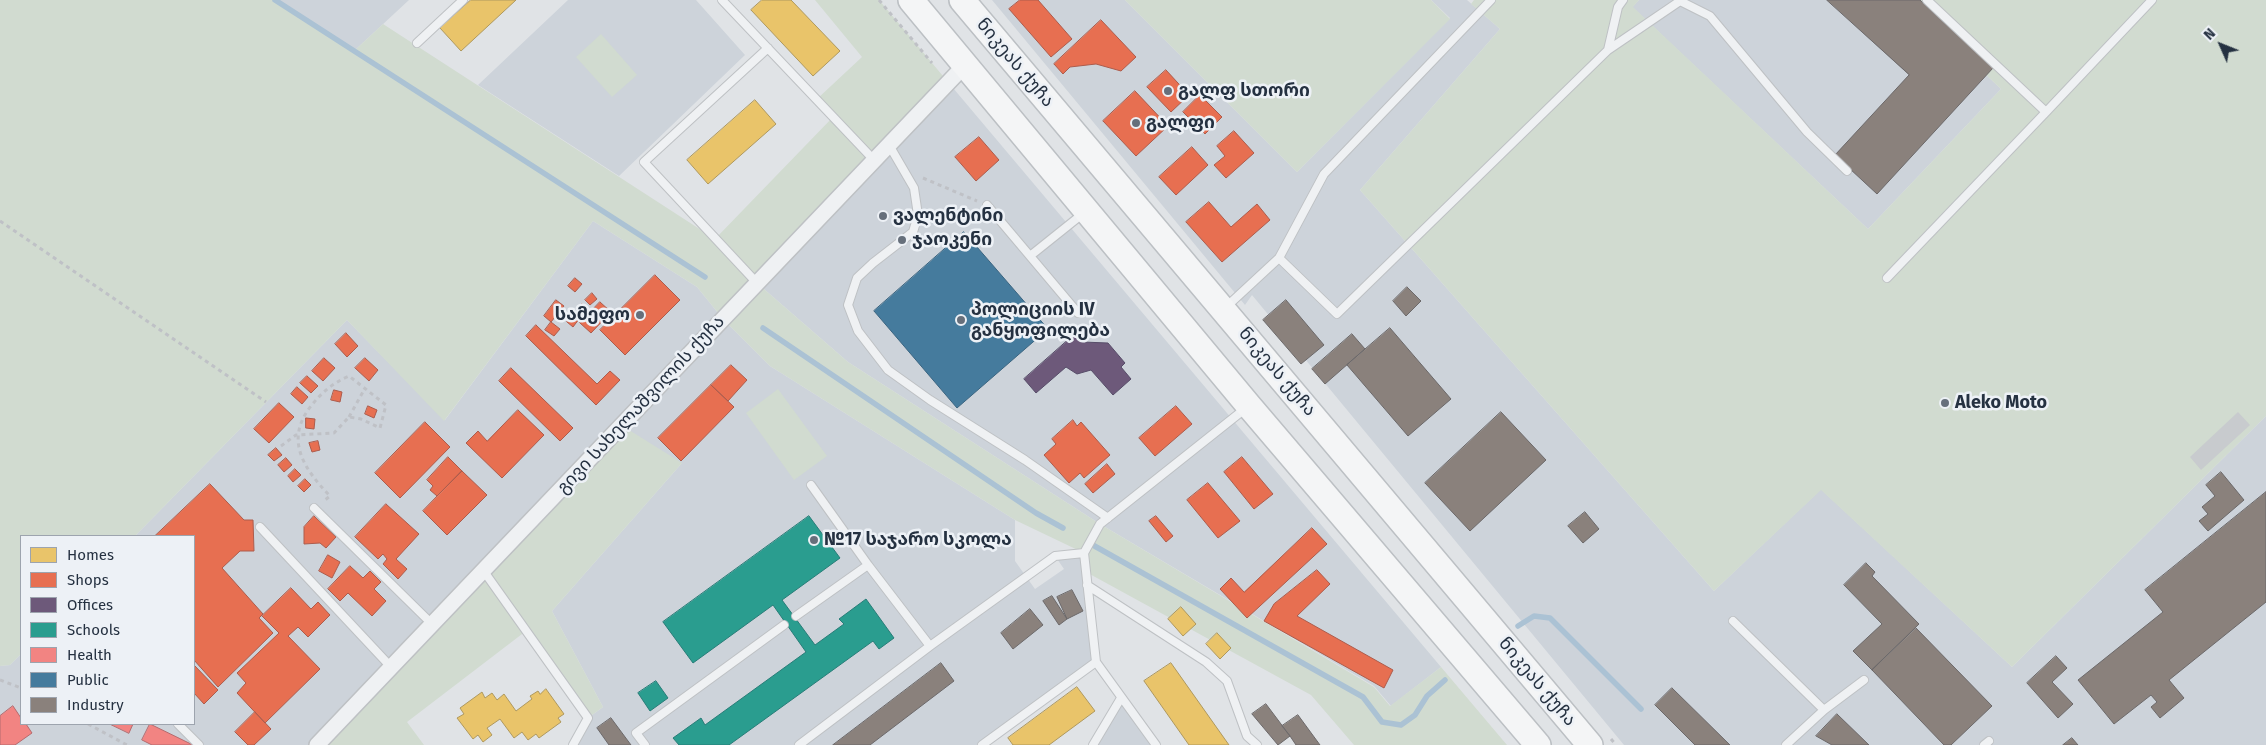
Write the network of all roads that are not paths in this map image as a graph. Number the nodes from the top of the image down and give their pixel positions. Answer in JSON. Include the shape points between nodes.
{"nodes":[{"id":1,"x":463,"y":0,"type":"edge"},
{"id":2,"x":722,"y":0,"type":"edge"},
{"id":3,"x":911,"y":0,"type":"edge"},
{"id":4,"x":962,"y":0,"type":"edge"},
{"id":5,"x":1491,"y":0,"type":"edge"},
{"id":6,"x":1623,"y":0,"type":"edge"},
{"id":7,"x":1927,"y":0,"type":"edge"},
{"id":8,"x":2152,"y":0,"type":"edge"},
{"id":9,"x":417,"y":42,"type":"dead end"},
{"id":10,"x":768,"y":48,"type":"junction"},
{"id":11,"x":1608,"y":50,"type":"junction"},
{"id":12,"x":965,"y":65,"type":"junction"},
{"id":13,"x":2046,"y":112,"type":"junction"},
{"id":14,"x":888,"y":145,"type":"junction"},
{"id":15,"x":874,"y":160,"type":"junction"},
{"id":16,"x":1847,"y":171,"type":"dead end"},
{"id":17,"x":987,"y":205,"type":"road end"},
{"id":18,"x":1087,"y":210,"type":"junction"},
{"id":19,"x":1030,"y":256,"type":"junction"},
{"id":20,"x":1279,"y":258,"type":"junction"},
{"id":21,"x":1189,"y":268,"type":"junction"},
{"id":22,"x":1887,"y":278,"type":"dead end"},
{"id":23,"x":757,"y":283,"type":"junction"},
{"id":24,"x":1156,"y":293,"type":"junction"},
{"id":25,"x":1224,"y":309,"type":"junction"},
{"id":26,"x":1078,"y":313,"type":"dead end"},
{"id":27,"x":1249,"y":406,"type":"junction"},
{"id":28,"x":811,"y":484,"type":"dead end"},
{"id":29,"x":314,"y":508,"type":"road end"},
{"id":30,"x":1108,"y":518,"type":"junction"},
{"id":31,"x":260,"y":527,"type":"dead end"},
{"id":32,"x":1084,"y":553,"type":"junction"},
{"id":33,"x":868,"y":564,"type":"junction"},
{"id":34,"x":483,"y":570,"type":"junction"},
{"id":35,"x":1087,"y":585,"type":"junction"},
{"id":36,"x":796,"y":616,"type":"dead end"},
{"id":37,"x":1733,"y":621,"type":"dead end"},
{"id":38,"x":432,"y":624,"type":"junction"},
{"id":39,"x":784,"y":625,"type":"dead end"},
{"id":40,"x":930,"y":646,"type":"junction"},
{"id":41,"x":1096,"y":662,"type":"junction"},
{"id":42,"x":391,"y":667,"type":"junction"},
{"id":43,"x":1864,"y":680,"type":"dead end"},
{"id":44,"x":1121,"y":698,"type":"junction"},
{"id":45,"x":1824,"y":710,"type":"junction"},
{"id":46,"x":179,"y":725,"type":"edge"},
{"id":47,"x":200,"y":745,"type":"edge"},
{"id":48,"x":317,"y":745,"type":"edge"},
{"id":49,"x":573,"y":745,"type":"edge"},
{"id":50,"x":645,"y":745,"type":"edge"},
{"id":51,"x":799,"y":745,"type":"edge"},
{"id":52,"x":982,"y":745,"type":"edge"},
{"id":53,"x":1093,"y":745,"type":"edge"},
{"id":54,"x":1156,"y":745,"type":"edge"},
{"id":55,"x":1257,"y":745,"type":"edge"},
{"id":56,"x":1538,"y":745,"type":"edge"},
{"id":57,"x":1590,"y":745,"type":"edge"},
{"id":58,"x":1786,"y":745,"type":"edge"}],
"edges":[{"from":1,"to":9,"type":"lane"},
{"from":2,"to":10,"type":"lane"},
{"from":3,"to":12,"type":"main road"},
{"from":4,"to":21,"type":"main road","name":"ნიკეას ქუჩა"},
{"from":5,"to":20,"type":"lane","via":[[1324,174]]},
{"from":6,"to":11,"type":"lane","via":[[1618,7]]},
{"from":7,"to":13,"type":"lane"},
{"from":8,"to":13,"type":"lane"},
{"from":10,"to":15,"type":"lane"},
{"from":10,"to":23,"type":"lane","via":[[644,162]]},
{"from":11,"to":16,"type":"lane","via":[[1680,1],[1710,16],[1807,132]]},
{"from":11,"to":20,"type":"lane","via":[[1337,314]]},
{"from":12,"to":14,"type":"street","name":"გივი სახელაშვილის ქუჩა"},
{"from":12,"to":18,"type":"main road"},
{"from":13,"to":22,"type":"lane"},
{"from":14,"to":15,"type":"street","name":"გივი სახელაშვილის ქუჩა"},
{"from":14,"to":30,"type":"lane","via":[[914,188],[918,215],[913,232],[857,278],[848,305],[858,331],[888,370]]},
{"from":15,"to":23,"type":"street","name":"გივი სახელაშვილის ქუჩა"},
{"from":17,"to":19,"type":"lane"},
{"from":18,"to":19,"type":"lane"},
{"from":18,"to":24,"type":"main road"},
{"from":19,"to":26,"type":"lane"},
{"from":20,"to":25,"type":"lane"},
{"from":21,"to":24,"type":"main road"},
{"from":21,"to":25,"type":"main road","name":"ნიკეას ქუჩა"},
{"from":23,"to":34,"type":"street","name":"გივი სახელაშვილის ქუჩა"},
{"from":24,"to":27,"type":"main road"},
{"from":25,"to":57,"type":"main road","name":"ნიკეას ქუჩა"},
{"from":27,"to":30,"type":"lane"},
{"from":27,"to":56,"type":"main road"},
{"from":28,"to":33,"type":"lane"},
{"from":29,"to":38,"type":"lane"},
{"from":30,"to":32,"type":"lane","via":[[1100,524]]},
{"from":31,"to":42,"type":"lane"},
{"from":32,"to":35,"type":"lane"},
{"from":32,"to":40,"type":"lane","via":[[1055,556]]},
{"from":33,"to":36,"type":"lane"},
{"from":33,"to":40,"type":"lane"},
{"from":34,"to":38,"type":"street","name":"გივი სახელაშვილის ქუჩა"},
{"from":34,"to":49,"type":"lane","via":[[588,718]]},
{"from":35,"to":41,"type":"lane"},
{"from":35,"to":55,"type":"lane","via":[[1206,662],[1227,681],[1247,736]]},
{"from":37,"to":45,"type":"lane"},
{"from":38,"to":42,"type":"street","name":"გივი სახელაშვილის ქუჩა"},
{"from":39,"to":50,"type":"lane","via":[[636,733]]},
{"from":40,"to":51,"type":"lane"},
{"from":41,"to":44,"type":"lane"},
{"from":41,"to":52,"type":"lane"},
{"from":42,"to":48,"type":"street","name":"გივი სახელაშვილის ქუჩა"},
{"from":43,"to":45,"type":"lane"},
{"from":44,"to":53,"type":"lane"},
{"from":44,"to":54,"type":"lane"},
{"from":45,"to":58,"type":"lane"},
{"from":46,"to":47,"type":"lane"}]}
